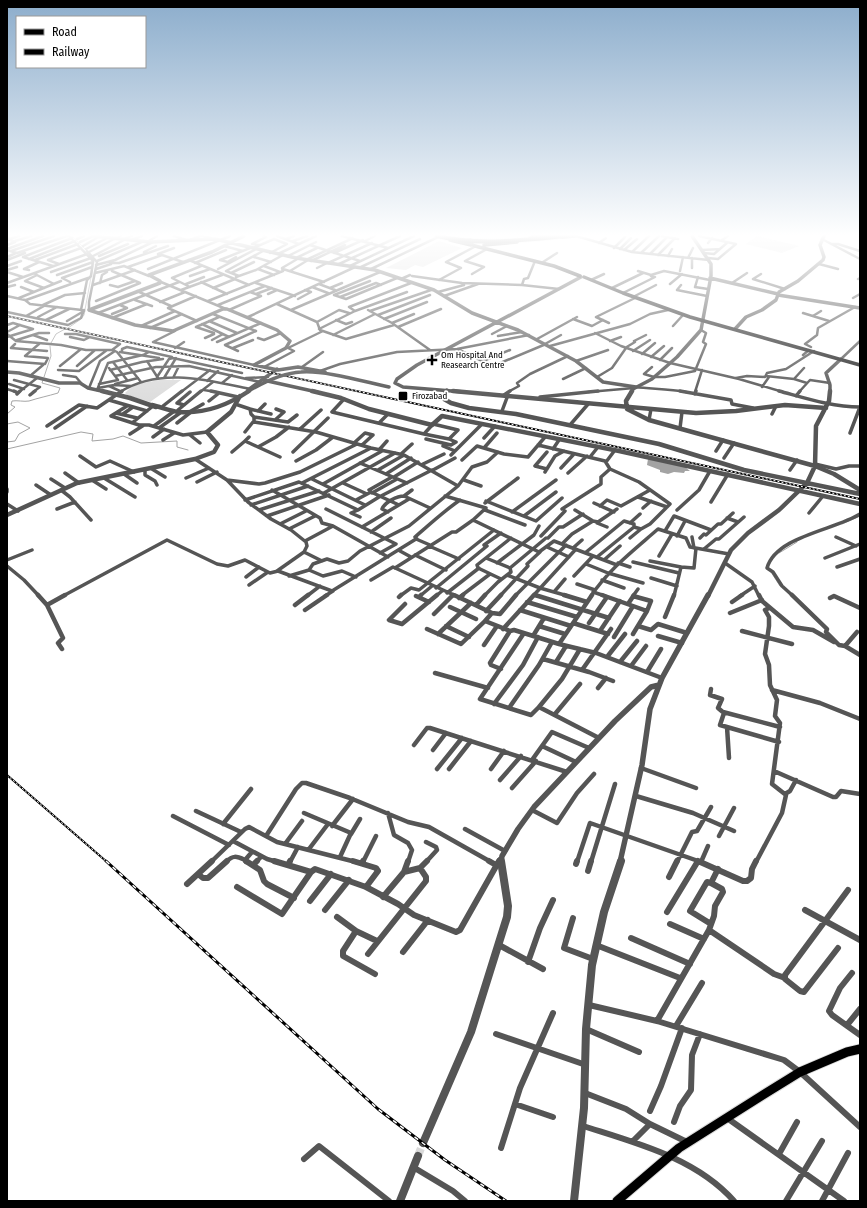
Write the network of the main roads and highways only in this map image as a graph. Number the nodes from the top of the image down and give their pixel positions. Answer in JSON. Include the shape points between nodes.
{"nodes":[{"id":1,"x":622,"y":292,"type":"edge"},
{"id":2,"x":860,"y":365,"type":"edge"},
{"id":3,"x":860,"y":1049,"type":"edge"},
{"id":4,"x":617,"y":1201,"type":"edge"}],
"edges":[{"from":1,"to":2,"type":"main road","via":[[702,321],[810,348],[814,352]]},
{"from":3,"to":4,"type":"main road","via":[[800,1072],[688,1142]]}]}
